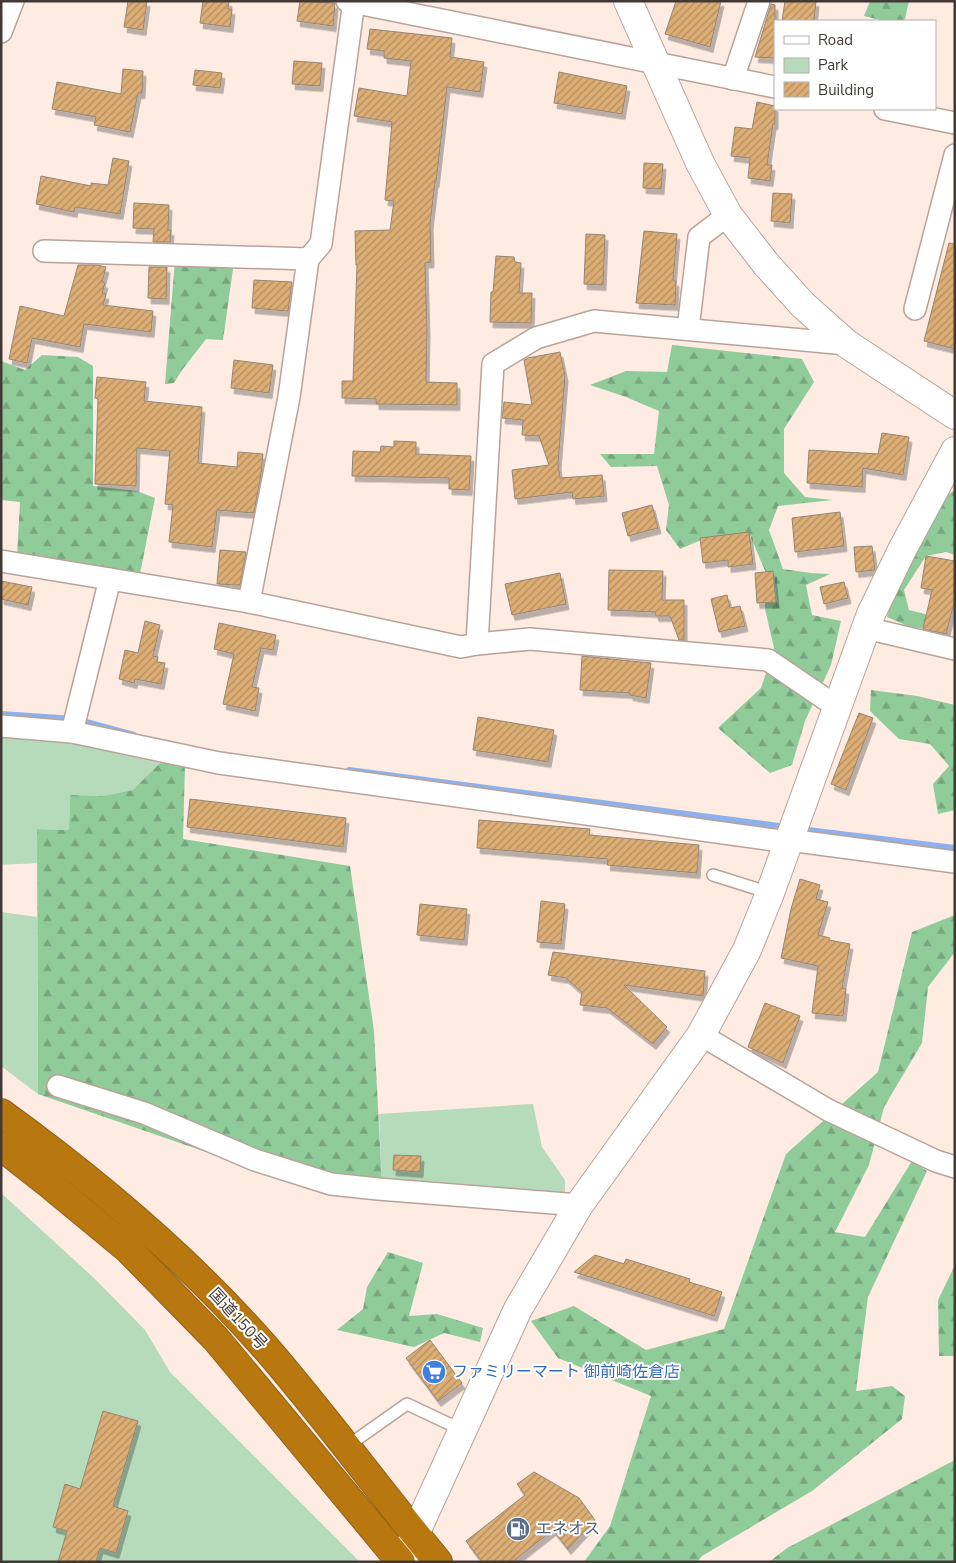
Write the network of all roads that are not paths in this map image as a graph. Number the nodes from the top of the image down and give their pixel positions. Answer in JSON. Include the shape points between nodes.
{"nodes":[{"id":1,"x":13,"y":1,"type":"edge"},
{"id":2,"x":628,"y":1,"type":"edge"},
{"id":3,"x":759,"y":1,"type":"edge"},
{"id":4,"x":352,"y":2,"type":"edge"},
{"id":5,"x":1,"y":32,"type":"edge"},
{"id":6,"x":655,"y":63,"type":"junction"},
{"id":7,"x":733,"y":79,"type":"junction"},
{"id":8,"x":774,"y":87,"type":"edge"},
{"id":9,"x":889,"y":110,"type":"edge"},
{"id":10,"x":955,"y":123,"type":"edge"},
{"id":11,"x":955,"y":155,"type":"edge"},
{"id":12,"x":728,"y":215,"type":"junction"},
{"id":13,"x":44,"y":251,"type":"dead end"},
{"id":14,"x":308,"y":260,"type":"junction"},
{"id":15,"x":915,"y":309,"type":"dead end"},
{"id":16,"x":688,"y":329,"type":"junction"},
{"id":17,"x":847,"y":344,"type":"junction"},
{"id":18,"x":955,"y":415,"type":"edge"},
{"id":19,"x":955,"y":451,"type":"edge"},
{"id":20,"x":1,"y":561,"type":"edge"},
{"id":21,"x":110,"y":579,"type":"junction"},
{"id":22,"x":250,"y":602,"type":"junction"},
{"id":23,"x":866,"y":628,"type":"junction"},
{"id":24,"x":476,"y":644,"type":"junction"},
{"id":25,"x":955,"y":649,"type":"edge"},
{"id":26,"x":837,"y":707,"type":"junction"},
{"id":27,"x":1,"y":726,"type":"edge"},
{"id":28,"x":72,"y":732,"type":"junction"},
{"id":29,"x":789,"y":841,"type":"junction"},
{"id":30,"x":955,"y":862,"type":"edge"},
{"id":31,"x":713,"y":875,"type":"dead end"},
{"id":32,"x":770,"y":893,"type":"junction"},
{"id":33,"x":701,"y":1035,"type":"junction"},
{"id":34,"x":58,"y":1086,"type":"dead end"},
{"id":35,"x":1,"y":1113,"type":"edge"},
{"id":36,"x":1,"y":1146,"type":"edge"},
{"id":37,"x":955,"y":1167,"type":"edge"},
{"id":38,"x":579,"y":1205,"type":"junction"},
{"id":39,"x":462,"y":1430,"type":"junction"},
{"id":40,"x":346,"y":1447,"type":"junction"},
{"id":41,"x":414,"y":1534,"type":"junction"},
{"id":42,"x":403,"y":1562,"type":"edge"},
{"id":43,"x":438,"y":1562,"type":"edge"}],
"edges":[{"from":1,"to":5,"type":"street"},
{"from":2,"to":6,"type":"street"},
{"from":3,"to":7,"type":"street"},
{"from":4,"to":6,"type":"street"},
{"from":4,"to":14,"type":"street","via":[[321,244]]},
{"from":6,"to":7,"type":"street"},
{"from":6,"to":12,"type":"street","via":[[700,163]]},
{"from":7,"to":8,"type":"street"},
{"from":9,"to":10,"type":"street"},
{"from":11,"to":15,"type":"street"},
{"from":12,"to":16,"type":"street","via":[[699,237]]},
{"from":12,"to":17,"type":"street","via":[[803,305]]},
{"from":13,"to":14,"type":"street"},
{"from":14,"to":22,"type":"street","via":[[289,397]]},
{"from":16,"to":17,"type":"street"},
{"from":16,"to":24,"type":"street","via":[[594,321],[536,338],[493,364]]},
{"from":17,"to":18,"type":"street"},
{"from":19,"to":23,"type":"street","via":[[902,550]]},
{"from":20,"to":21,"type":"street"},
{"from":21,"to":22,"type":"street"},
{"from":21,"to":28,"type":"street"},
{"from":22,"to":24,"type":"street","via":[[461,647]]},
{"from":23,"to":25,"type":"street"},
{"from":23,"to":26,"type":"street"},
{"from":24,"to":26,"type":"street","via":[[530,640],[768,660]]},
{"from":26,"to":29,"type":"street"},
{"from":27,"to":28,"type":"street"},
{"from":28,"to":29,"type":"street","via":[[219,763]]},
{"from":29,"to":30,"type":"street"},
{"from":29,"to":32,"type":"street"},
{"from":31,"to":32,"type":"lane"},
{"from":32,"to":33,"type":"street","via":[[747,950]]},
{"from":33,"to":37,"type":"street","via":[[828,1110]]},
{"from":33,"to":38,"type":"street"},
{"from":34,"to":38,"type":"street","via":[[144,1113],[255,1160],[332,1184]]},
{"from":35,"to":40,"type":"highway","name":"国道150号","via":[[121,1206],[201,1280],[264,1346]]},
{"from":36,"to":42,"type":"highway","name":"国道150号","via":[[128,1249],[216,1339]]},
{"from":38,"to":39,"type":"street","via":[[518,1309]]},
{"from":39,"to":40,"type":"lane","via":[[407,1404]]},
{"from":39,"to":41,"type":"street"},
{"from":40,"to":41,"type":"highway","name":"国道150号"},
{"from":41,"to":42,"type":"street"},
{"from":41,"to":43,"type":"highway","name":"国道150号"}]}
